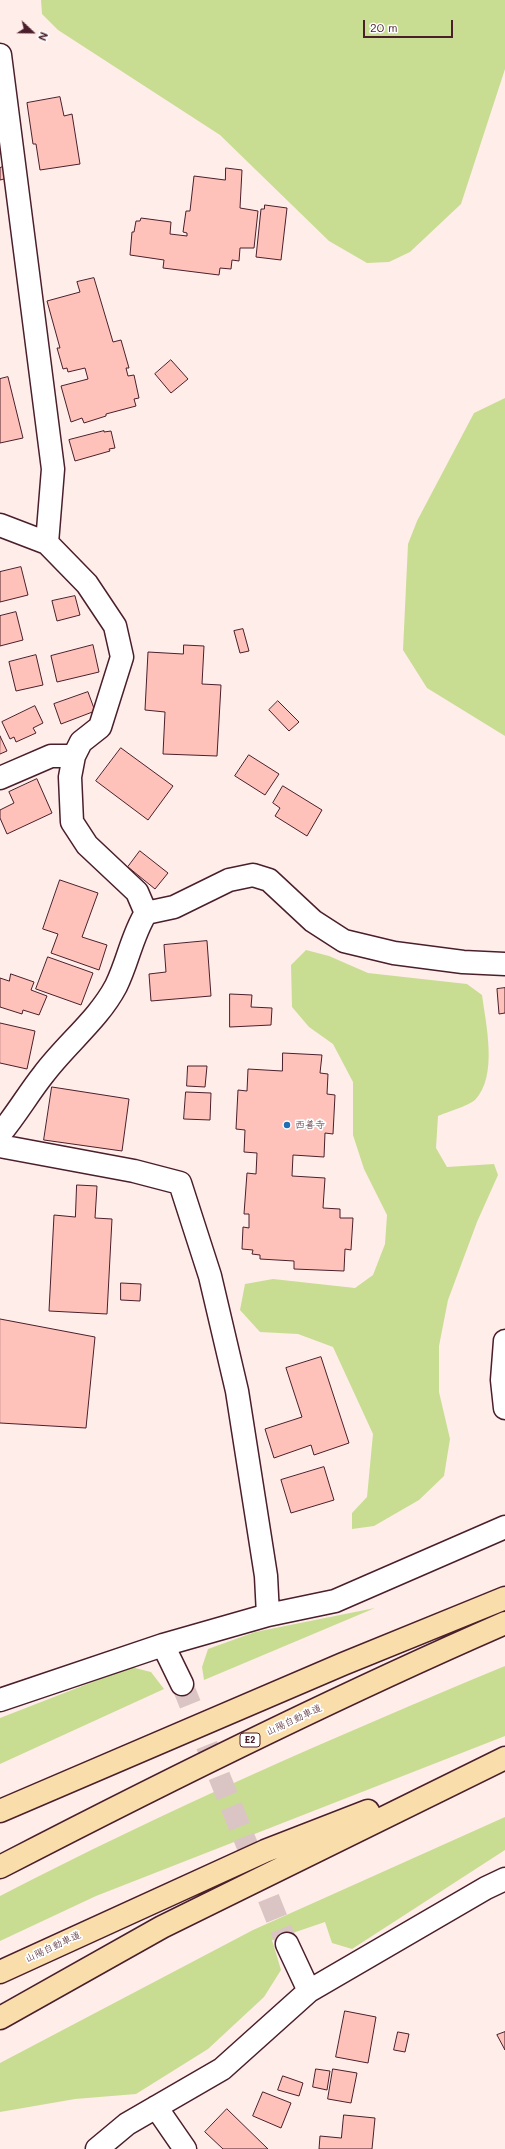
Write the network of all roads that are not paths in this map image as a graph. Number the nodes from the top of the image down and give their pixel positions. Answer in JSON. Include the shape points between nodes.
{"nodes":[{"id":1,"x":0,"y":55,"type":"edge"},
{"id":2,"x":0,"y":525,"type":"edge"},
{"id":3,"x":47,"y":543,"type":"junction"},
{"id":4,"x":74,"y":756,"type":"junction"},
{"id":5,"x":0,"y":778,"type":"edge"},
{"id":6,"x":146,"y":913,"type":"junction"},
{"id":7,"x":505,"y":964,"type":"edge"},
{"id":8,"x":0,"y":1134,"type":"edge"},
{"id":9,"x":0,"y":1146,"type":"edge"},
{"id":10,"x":505,"y":1341,"type":"edge"},
{"id":11,"x":505,"y":1408,"type":"edge"},
{"id":12,"x":505,"y":1527,"type":"edge"},
{"id":13,"x":505,"y":1598,"type":"edge"},
{"id":14,"x":268,"y":1615,"type":"junction"},
{"id":15,"x":505,"y":1623,"type":"edge"},
{"id":16,"x":163,"y":1645,"type":"junction"},
{"id":17,"x":182,"y":1684,"type":"tunnel mouth"},
{"id":18,"x":0,"y":1700,"type":"edge"},
{"id":19,"x":505,"y":1758,"type":"edge"},
{"id":20,"x":0,"y":1811,"type":"edge"},
{"id":21,"x":0,"y":1867,"type":"edge"},
{"id":22,"x":505,"y":1880,"type":"edge"},
{"id":23,"x":287,"y":1944,"type":"tunnel mouth"},
{"id":24,"x":0,"y":1972,"type":"edge"},
{"id":25,"x":309,"y":1991,"type":"junction"},
{"id":26,"x":0,"y":2018,"type":"edge"},
{"id":27,"x":156,"y":2107,"type":"junction"},
{"id":28,"x":97,"y":2149,"type":"edge"},
{"id":29,"x":185,"y":2149,"type":"edge"}],
"edges":[{"from":1,"to":3,"type":"street","via":[[53,469]]},
{"from":2,"to":3,"type":"street"},
{"from":3,"to":4,"type":"street","via":[[87,584],[115,626],[122,657],[100,727],[82,742]]},
{"from":4,"to":5,"type":"street","via":[[51,756]]},
{"from":4,"to":6,"type":"street","via":[[70,778],[72,822],[87,845],[137,892]]},
{"from":6,"to":7,"type":"street","via":[[174,907],[229,880],[253,875],[269,880],[313,921],[344,941],[394,953],[463,962]]},
{"from":6,"to":8,"type":"street","via":[[138,926],[116,985],[102,1009],[43,1075]]},
{"from":9,"to":14,"type":"street","via":[[180,1182],[210,1276],[237,1391],[266,1576]]},
{"from":10,"to":11,"type":"street","via":[[502,1380]]},
{"from":12,"to":14,"type":"street","via":[[335,1601]]},
{"from":13,"to":20,"type":"highway","via":[[343,1664]]},
{"from":14,"to":16,"type":"street"},
{"from":15,"to":21,"type":"highway","name":"山陽自動車道","number":"E2","via":[[229,1750]]},
{"from":16,"to":17,"type":"street"},
{"from":16,"to":18,"type":"street"},
{"from":19,"to":24,"type":"highway","name":"山陽自動車道","via":[[265,1851]]},
{"from":19,"to":26,"type":"highway","via":[[162,1927]]},
{"from":22,"to":25,"type":"street","via":[[486,1888]]},
{"from":23,"to":25,"type":"street"},
{"from":25,"to":27,"type":"street","via":[[222,2069]]},
{"from":27,"to":28,"type":"street","via":[[127,2124]]},
{"from":27,"to":29,"type":"street"}]}
